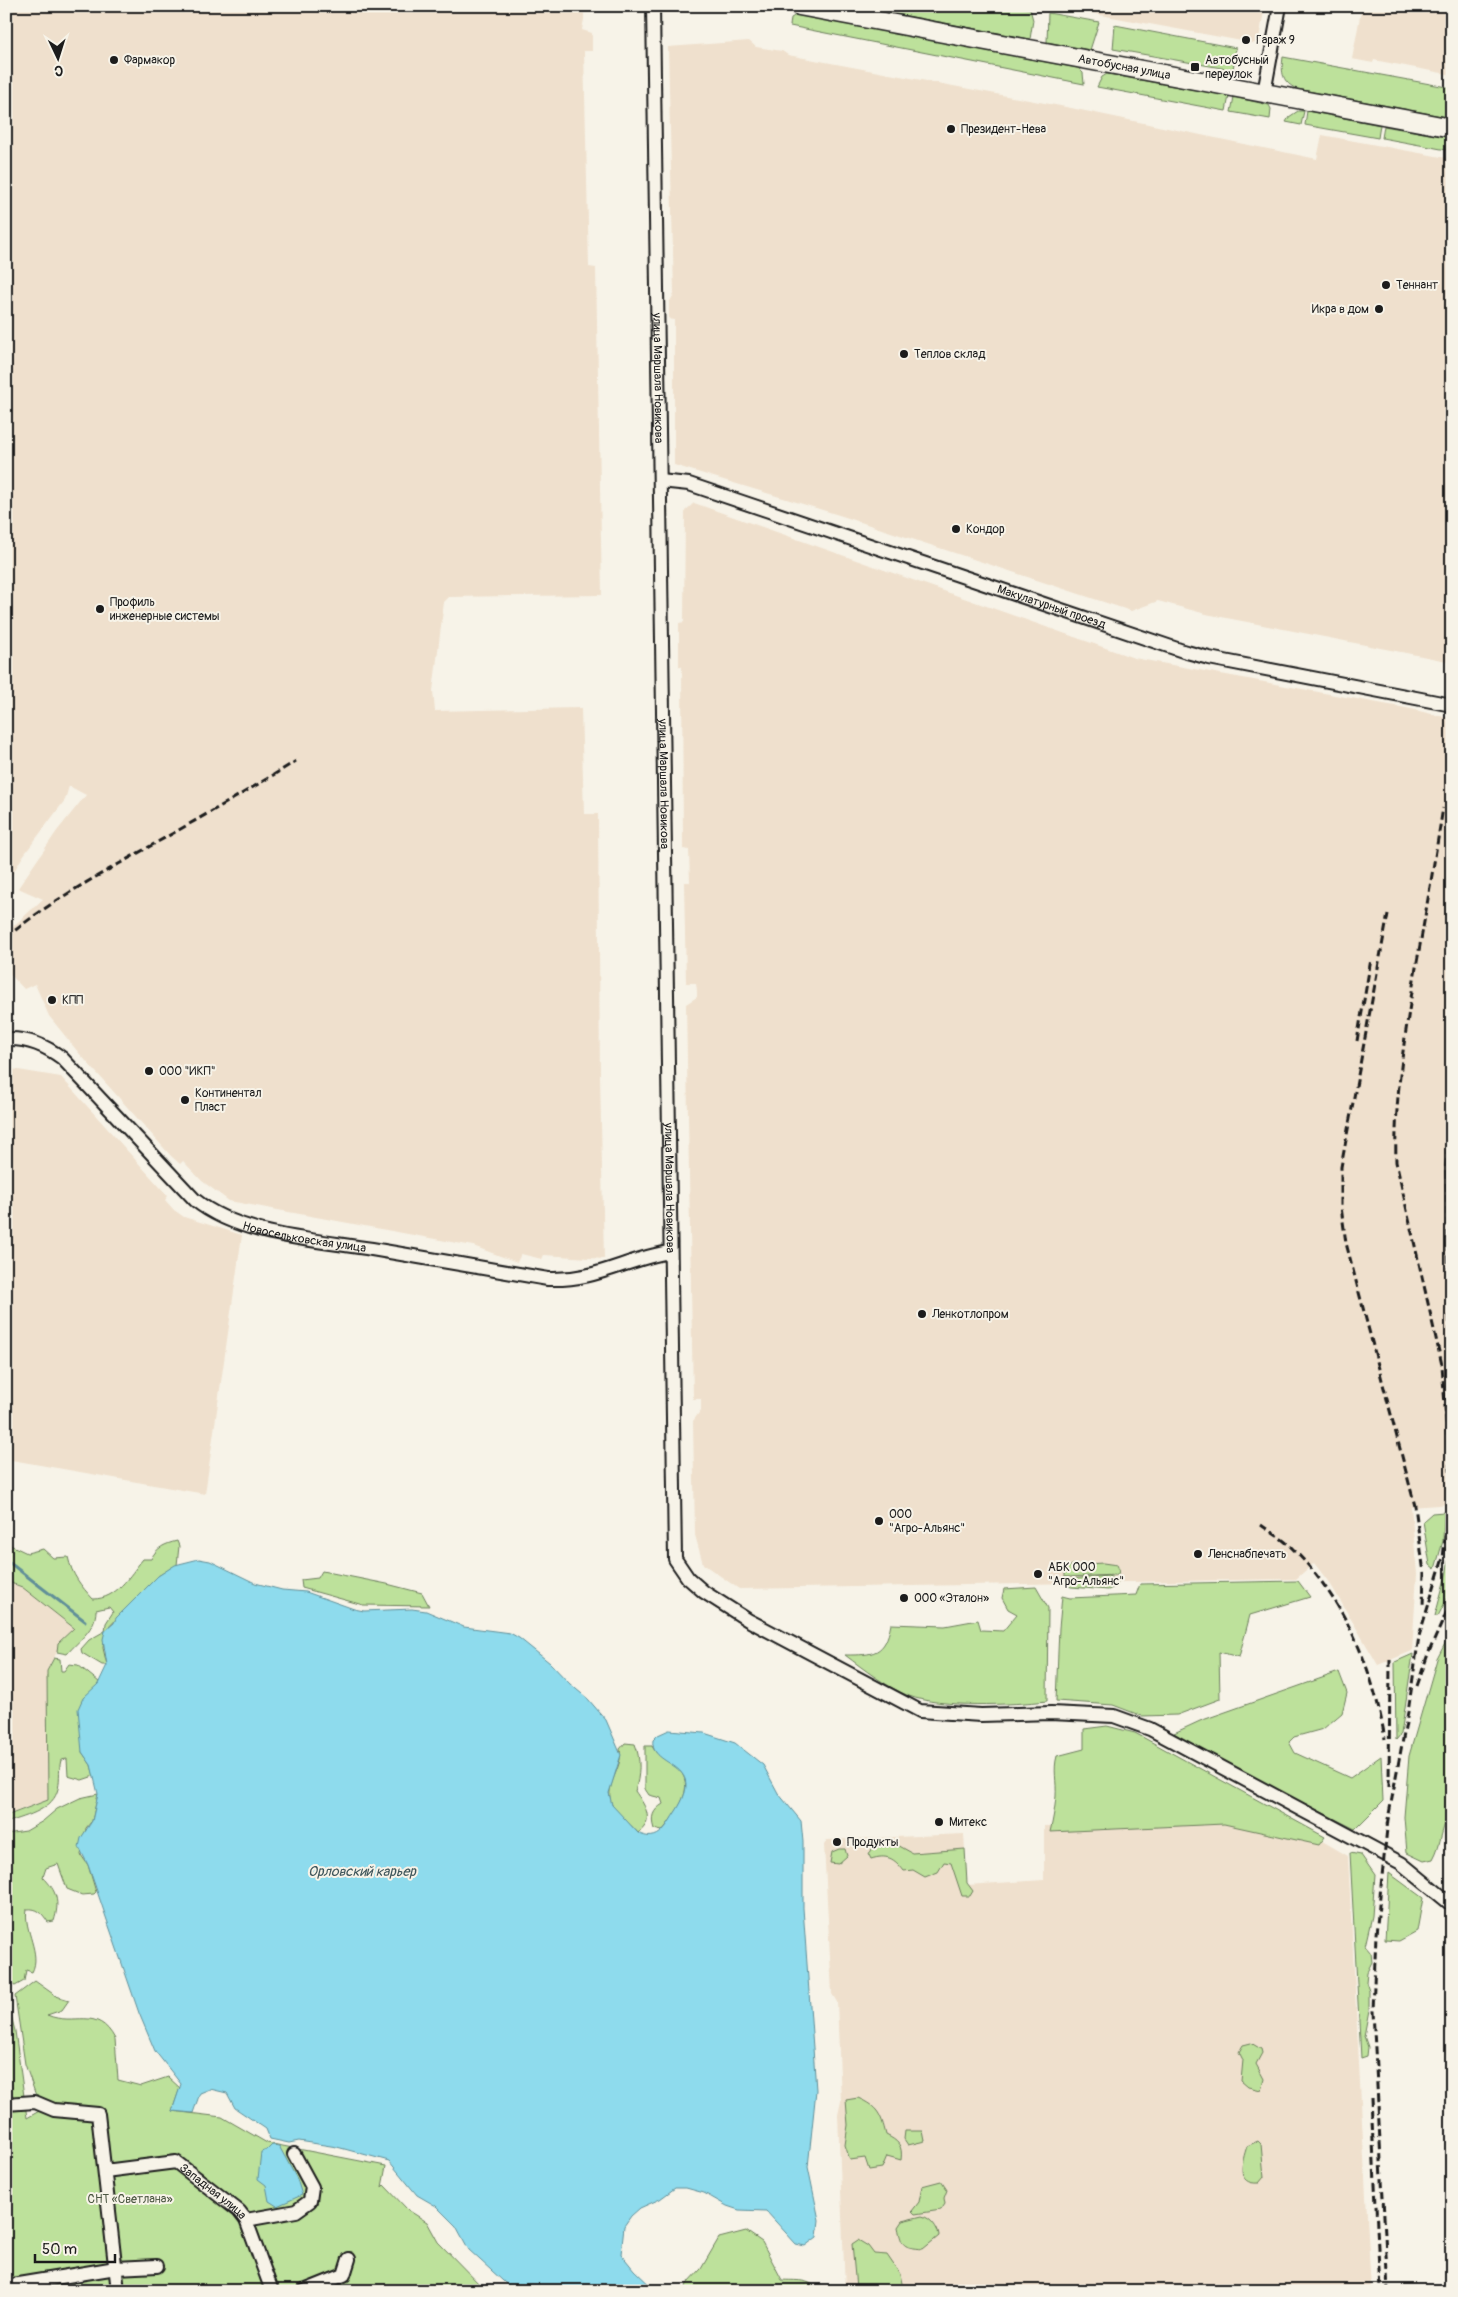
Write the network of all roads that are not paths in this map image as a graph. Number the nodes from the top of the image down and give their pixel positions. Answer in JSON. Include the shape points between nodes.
{"nodes":[{"id":1,"x":652,"y":6,"type":"edge"},
{"id":2,"x":798,"y":6,"type":"edge"},
{"id":3,"x":1280,"y":6,"type":"edge"},
{"id":4,"x":1264,"y":93,"type":"junction"},
{"id":5,"x":1452,"y":128,"type":"edge"},
{"id":6,"x":660,"y":481,"type":"junction"},
{"id":7,"x":1452,"y":705,"type":"edge"},
{"id":8,"x":6,"y":1039,"type":"edge"},
{"id":9,"x":670,"y":1252,"type":"junction"},
{"id":10,"x":1452,"y":1906,"type":"edge"},
{"id":11,"x":6,"y":2104,"type":"edge"},
{"id":12,"x":294,"y":2154,"type":"dead end"},
{"id":13,"x":105,"y":2171,"type":"junction"},
{"id":14,"x":246,"y":2220,"type":"junction"},
{"id":15,"x":349,"y":2259,"type":"dead end"},
{"id":16,"x":157,"y":2266,"type":"dead end"},
{"id":17,"x":116,"y":2268,"type":"junction"},
{"id":18,"x":6,"y":2286,"type":"edge"},
{"id":19,"x":118,"y":2291,"type":"edge"},
{"id":20,"x":272,"y":2291,"type":"edge"},
{"id":21,"x":304,"y":2291,"type":"edge"}],
"edges":[{"from":1,"to":6,"type":"street","name":"улица Маршала Новикова"},
{"from":2,"to":4,"type":"street","name":"Автобусная улица"},
{"from":3,"to":4,"type":"street"},
{"from":4,"to":5,"type":"street","name":"Автобусная улица"},
{"from":6,"to":7,"type":"street","name":"Макулатурный проезд","via":[[689,484],[1183,651]]},
{"from":6,"to":9,"type":"street","name":"улица Маршала Новикова"},
{"from":8,"to":9,"type":"street","name":"Новосельковская улица","via":[[48,1046],[195,1200],[234,1222],[302,1237],[548,1279],[593,1276]]},
{"from":9,"to":10,"type":"street","name":"улица Маршала Новикова","via":[[674,1560],[704,1592],[740,1615],[920,1711],[1114,1716],[1150,1729],[1401,1863]]},
{"from":11,"to":13,"type":"street","via":[[35,2102],[54,2110],[98,2114]]},
{"from":12,"to":14,"type":"street","via":[[312,2187],[310,2201],[296,2211]]},
{"from":13,"to":14,"type":"street","name":"Западная улица","via":[[176,2162]]},
{"from":13,"to":17,"type":"street"},
{"from":14,"to":20,"type":"street","name":"Западная улица"},
{"from":15,"to":21,"type":"street","via":[[344,2275]]},
{"from":16,"to":17,"type":"street"},
{"from":17,"to":18,"type":"street"},
{"from":17,"to":19,"type":"street"}]}
